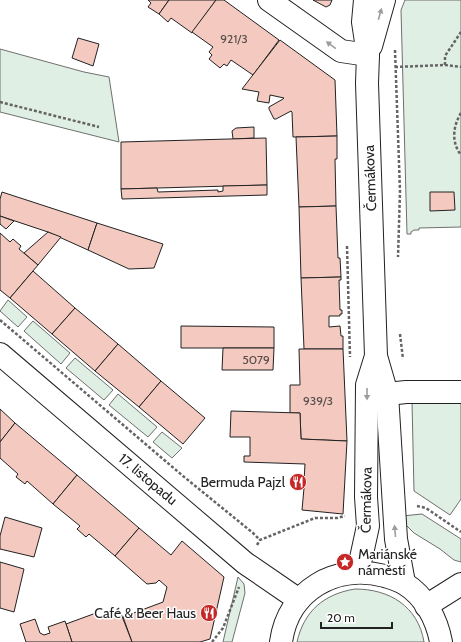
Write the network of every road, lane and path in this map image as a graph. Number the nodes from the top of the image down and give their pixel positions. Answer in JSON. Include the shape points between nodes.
{"nodes":[{"id":1,"x":269,"y":0,"type":"edge"},
{"id":2,"x":365,"y":0,"type":"edge"},
{"id":3,"x":384,"y":0,"type":"edge"},
{"id":4,"x":461,"y":32,"type":"edge"},
{"id":5,"x":395,"y":43,"type":"dead end"},
{"id":6,"x":368,"y":55,"type":"junction"},
{"id":7,"x":445,"y":65,"type":"junction"},
{"id":8,"x":395,"y":67,"type":"junction"},
{"id":9,"x":461,"y":67,"type":"edge"},
{"id":10,"x":0,"y":102,"type":"edge"},
{"id":11,"x":461,"y":113,"type":"edge"},
{"id":12,"x":99,"y":127,"type":"dead end"},
{"id":13,"x":461,"y":155,"type":"edge"},
{"id":14,"x":347,"y":243,"type":"dead end"},
{"id":15,"x":398,"y":263,"type":"dead end"},
{"id":16,"x":0,"y":320,"type":"edge"},
{"id":17,"x":400,"y":332,"type":"dead end"},
{"id":18,"x":0,"y":354,"type":"edge"},
{"id":19,"x":376,"y":356,"type":"junction"},
{"id":20,"x":350,"y":364,"type":"dead end"},
{"id":21,"x":461,"y":392,"type":"edge"},
{"id":22,"x":397,"y":393,"type":"junction"},
{"id":23,"x":411,"y":505,"type":"dead end"},
{"id":24,"x":350,"y":515,"type":"dead end"},
{"id":25,"x":461,"y":532,"type":"edge"},
{"id":26,"x":260,"y":540,"type":"junction"},
{"id":27,"x":245,"y":563,"type":"junction"},
{"id":28,"x":358,"y":572,"type":"junction"},
{"id":29,"x":404,"y":583,"type":"junction"},
{"id":30,"x":461,"y":584,"type":"edge"},
{"id":31,"x":300,"y":600,"type":"junction"},
{"id":32,"x":426,"y":606,"type":"junction"},
{"id":33,"x":212,"y":642,"type":"edge"},
{"id":34,"x":281,"y":642,"type":"edge"},
{"id":35,"x":441,"y":642,"type":"edge"}],
"edges":[{"from":6,"to":1,"type":"main road","one_way":true,"via":[[340,51]]},
{"from":2,"to":6,"type":"main road","name":"Čermákova","via":[[363,22]]},
{"from":6,"to":3,"type":"main road","one_way":true},
{"from":4,"to":7,"type":"path","via":[[445,56]]},
{"from":5,"to":8,"type":"path"},
{"from":6,"to":19,"type":"main road","name":"Čermákova"},
{"from":7,"to":8,"type":"path"},
{"from":7,"to":9,"type":"path"},
{"from":8,"to":15,"type":"path","via":[[400,191]]},
{"from":10,"to":12,"type":"path"},
{"from":11,"to":13,"type":"path","via":[[456,122],[454,139]]},
{"from":14,"to":20,"type":"path"},
{"from":16,"to":26,"type":"path"},
{"from":17,"to":22,"type":"path"},
{"from":18,"to":27,"type":"main road","name":"17. listopadu"},
{"from":19,"to":22,"type":"main road","name":"Čermákova"},
{"from":19,"to":28,"type":"main road","name":"Čermákova","one_way":true,"via":[[367,385],[368,526]]},
{"from":21,"to":22,"type":"main road"},
{"from":29,"to":22,"type":"main road","name":"Čermákova","one_way":true,"via":[[396,539]]},
{"from":23,"to":25,"type":"path","via":[[426,508]]},
{"from":24,"to":26,"type":"path","via":[[315,518]]},
{"from":26,"to":27,"type":"path"},
{"from":27,"to":31,"type":"main road","name":"17. listopadu"},
{"from":27,"to":33,"type":"path","via":[[223,628]]},
{"from":28,"to":29,"type":"main road","via":[[380,575]]},
{"from":28,"to":31,"type":"main road","via":[[335,576],[322,582]]},
{"from":29,"to":32,"type":"main road"},
{"from":30,"to":32,"type":"main road"},
{"from":31,"to":34,"type":"main road","via":[[286,623]]},
{"from":32,"to":35,"type":"main road","via":[[434,618]]}]}
